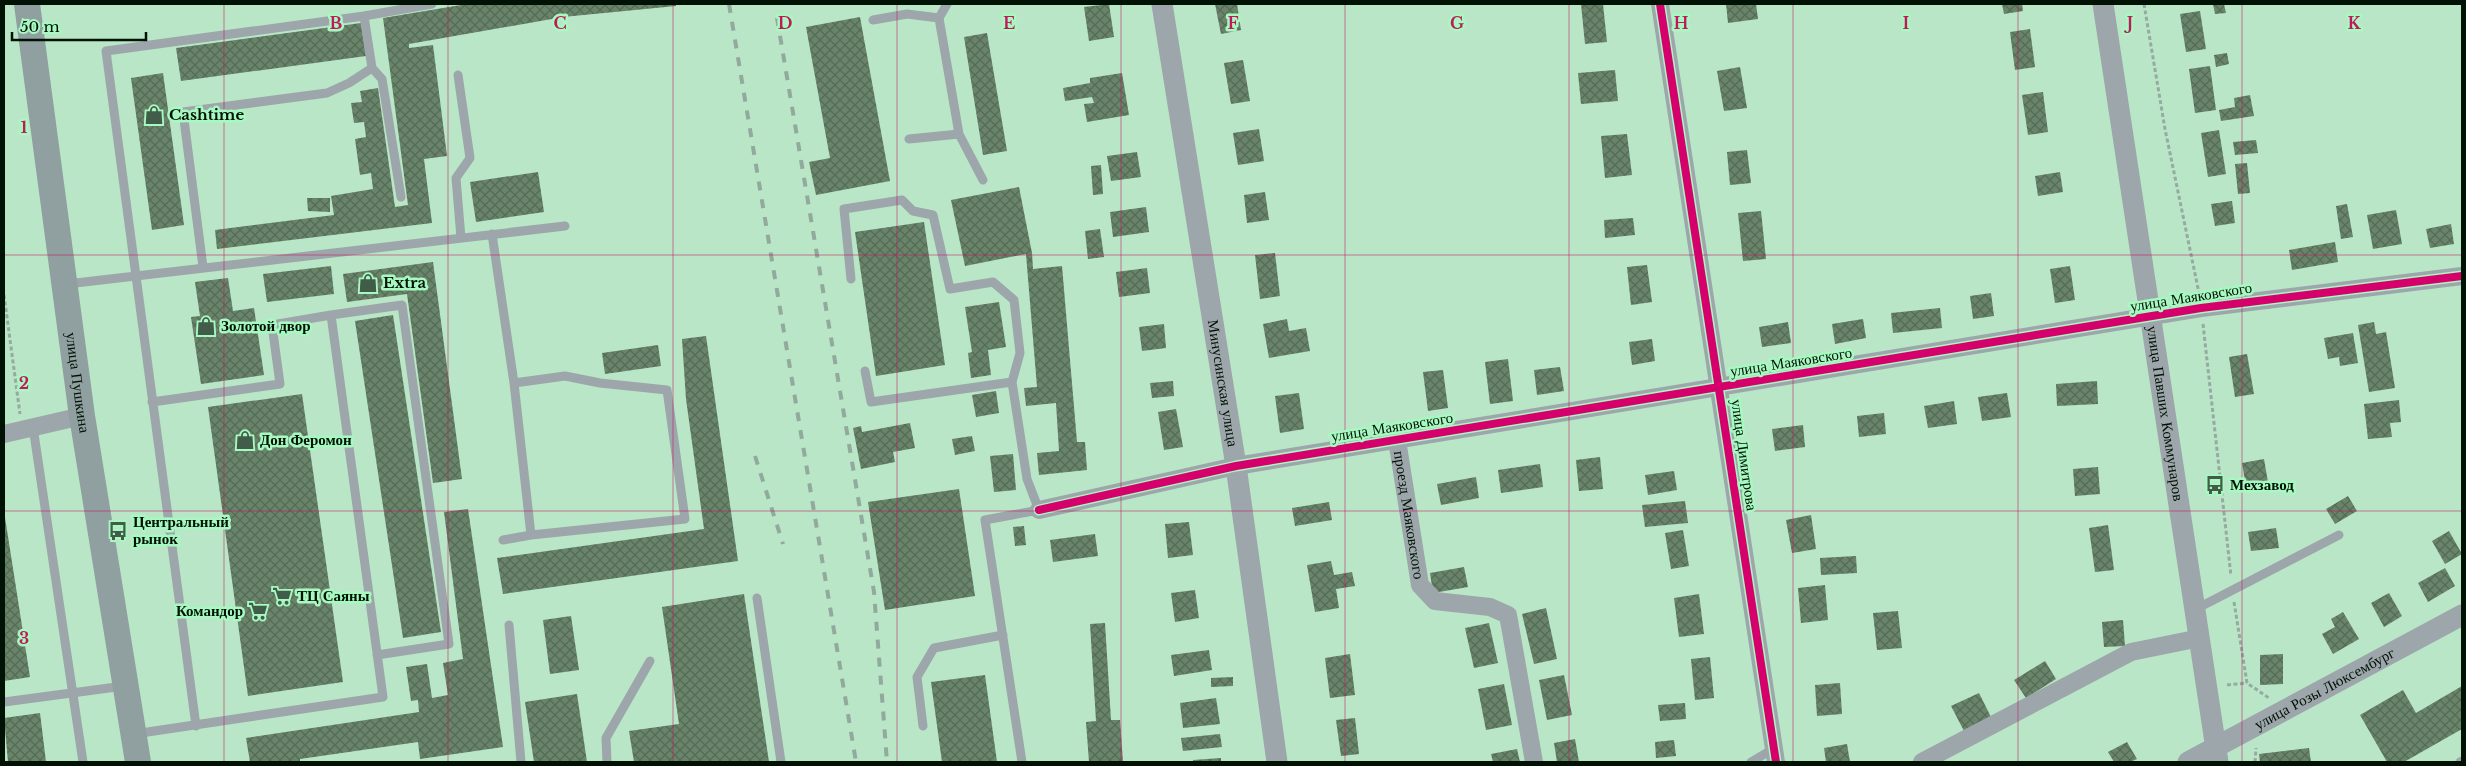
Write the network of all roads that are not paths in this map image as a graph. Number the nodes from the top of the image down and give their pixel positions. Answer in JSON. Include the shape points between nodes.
{"nodes":[{"id":1,"x":28,"y":4,"type":"edge"},
{"id":2,"x":432,"y":4,"type":"edge"},
{"id":3,"x":947,"y":4,"type":"edge"},
{"id":4,"x":1162,"y":4,"type":"edge"},
{"id":5,"x":1660,"y":4,"type":"edge"},
{"id":6,"x":2103,"y":4,"type":"edge"},
{"id":7,"x":364,"y":16,"type":"junction"},
{"id":8,"x":940,"y":18,"type":"junction"},
{"id":9,"x":873,"y":20,"type":"dead end"},
{"id":10,"x":372,"y":68,"type":"junction"},
{"id":11,"x":458,"y":75,"type":"dead end"},
{"id":12,"x":959,"y":134,"type":"junction"},
{"id":13,"x":909,"y":138,"type":"dead end"},
{"id":14,"x":983,"y":180,"type":"dead end"},
{"id":15,"x":401,"y":197,"type":"dead end"},
{"id":16,"x":565,"y":226,"type":"dead end"},
{"id":17,"x":492,"y":234,"type":"junction"},
{"id":18,"x":461,"y":238,"type":"junction"},
{"id":19,"x":203,"y":267,"type":"junction"},
{"id":20,"x":2462,"y":276,"type":"edge"},
{"id":21,"x":136,"y":277,"type":"junction"},
{"id":22,"x":850,"y":279,"type":"dead end"},
{"id":23,"x":64,"y":284,"type":"junction"},
{"id":24,"x":331,"y":315,"type":"junction"},
{"id":25,"x":2149,"y":317,"type":"junction"},
{"id":26,"x":865,"y":371,"type":"dead end"},
{"id":27,"x":1012,"y":382,"type":"junction"},
{"id":28,"x":514,"y":383,"type":"junction"},
{"id":29,"x":1720,"y":388,"type":"junction"},
{"id":30,"x":152,"y":402,"type":"junction"},
{"id":31,"x":82,"y":416,"type":"junction"},
{"id":32,"x":27,"y":424,"type":"junction"},
{"id":33,"x":4,"y":434,"type":"edge"},
{"id":34,"x":1397,"y":440,"type":"junction"},
{"id":35,"x":1236,"y":466,"type":"junction"},
{"id":36,"x":1039,"y":510,"type":"junction"},
{"id":37,"x":531,"y":535,"type":"junction"},
{"id":38,"x":2339,"y":535,"type":"dead end"},
{"id":39,"x":503,"y":540,"type":"dead end"},
{"id":40,"x":757,"y":598,"type":"dead end"},
{"id":41,"x":2195,"y":609,"type":"junction"},
{"id":42,"x":2462,"y":615,"type":"edge"},
{"id":43,"x":509,"y":625,"type":"dead end"},
{"id":44,"x":1003,"y":635,"type":"junction"},
{"id":45,"x":2200,"y":638,"type":"junction"},
{"id":46,"x":377,"y":654,"type":"junction"},
{"id":47,"x":650,"y":661,"type":"dead end"},
{"id":48,"x":127,"y":686,"type":"junction"},
{"id":49,"x":74,"y":692,"type":"junction"},
{"id":50,"x":4,"y":702,"type":"edge"},
{"id":51,"x":196,"y":726,"type":"junction"},
{"id":52,"x":923,"y":726,"type":"dead end"},
{"id":53,"x":134,"y":734,"type":"junction"},
{"id":54,"x":2217,"y":755,"type":"edge"},
{"id":55,"x":1774,"y":756,"type":"edge"},
{"id":56,"x":83,"y":762,"type":"edge"},
{"id":57,"x":138,"y":762,"type":"edge"},
{"id":58,"x":521,"y":762,"type":"edge"},
{"id":59,"x":607,"y":762,"type":"edge"},
{"id":60,"x":781,"y":762,"type":"edge"},
{"id":61,"x":1022,"y":762,"type":"edge"},
{"id":62,"x":1276,"y":762,"type":"edge"},
{"id":63,"x":1534,"y":762,"type":"edge"},
{"id":64,"x":1751,"y":762,"type":"edge"},
{"id":65,"x":1922,"y":762,"type":"edge"},
{"id":66,"x":2188,"y":762,"type":"edge"}],
"edges":[{"from":1,"to":23,"type":"main road","name":"улица Пушкина"},
{"from":2,"to":7,"type":"lane"},
{"from":3,"to":8,"type":"lane"},
{"from":4,"to":35,"type":"street","name":"Минусинская улица"},
{"from":5,"to":29,"type":"street","name":"улица Димитрова"},
{"from":6,"to":25,"type":"street","name":"улица Павших Коммунаров"},
{"from":7,"to":10,"type":"lane"},
{"from":7,"to":21,"type":"lane","via":[[106,52]]},
{"from":8,"to":9,"type":"lane","via":[[907,14]]},
{"from":8,"to":12,"type":"lane"},
{"from":10,"to":15,"type":"lane","via":[[382,80]]},
{"from":10,"to":19,"type":"lane","via":[[326,93],[183,112]]},
{"from":11,"to":18,"type":"lane","via":[[470,158],[456,178]]},
{"from":12,"to":13,"type":"lane"},
{"from":12,"to":14,"type":"lane"},
{"from":16,"to":17,"type":"lane"},
{"from":17,"to":18,"type":"lane"},
{"from":17,"to":28,"type":"lane"},
{"from":18,"to":19,"type":"lane"},
{"from":19,"to":21,"type":"lane"},
{"from":20,"to":25,"type":"street","name":"улица Маяковского"},
{"from":21,"to":23,"type":"lane"},
{"from":21,"to":30,"type":"lane"},
{"from":22,"to":27,"type":"lane","via":[[844,209],[902,200],[912,211],[933,215],[950,289],[993,282],[1014,300],[1020,353]]},
{"from":23,"to":31,"type":"main road","name":"улица Пушкина"},
{"from":24,"to":30,"type":"lane","via":[[272,324],[280,384]]},
{"from":24,"to":46,"type":"lane"},
{"from":24,"to":46,"type":"lane","via":[[402,305],[449,644]]},
{"from":25,"to":29,"type":"street","name":"улица Маяковского"},
{"from":25,"to":41,"type":"street","name":"улица Павших Коммунаров"},
{"from":26,"to":27,"type":"lane","via":[[871,402]]},
{"from":27,"to":36,"type":"lane","via":[[1027,479]]},
{"from":28,"to":37,"type":"lane"},
{"from":28,"to":37,"type":"lane","via":[[565,376],[667,390],[685,519]]},
{"from":29,"to":34,"type":"street","name":"улица Маяковского"},
{"from":29,"to":55,"type":"street","name":"улица Димитрова"},
{"from":30,"to":51,"type":"lane"},
{"from":31,"to":32,"type":"street"},
{"from":31,"to":48,"type":"main road","name":"улица Пушкина"},
{"from":32,"to":33,"type":"street"},
{"from":32,"to":49,"type":"lane"},
{"from":34,"to":35,"type":"street","name":"улица Маяковского"},
{"from":34,"to":63,"type":"street","name":"проезд Маяковского","via":[[1420,584],[1435,601],[1490,607],[1508,615]]},
{"from":35,"to":36,"type":"street","name":"улица Маяковского"},
{"from":35,"to":62,"type":"street","name":"Минусинская улица"},
{"from":36,"to":44,"type":"lane","via":[[985,520]]},
{"from":37,"to":39,"type":"lane"},
{"from":38,"to":41,"type":"lane"},
{"from":40,"to":60,"type":"lane"},
{"from":41,"to":45,"type":"street","name":"улица Павших Коммунаров"},
{"from":42,"to":54,"type":"street","name":"улица Розы Люксембург"},
{"from":43,"to":58,"type":"lane"},
{"from":44,"to":52,"type":"lane","via":[[934,648],[917,677]]},
{"from":44,"to":61,"type":"lane"},
{"from":45,"to":54,"type":"street","name":"улица Павших Коммунаров"},
{"from":45,"to":65,"type":"street","via":[[2131,652]]},
{"from":46,"to":51,"type":"lane","via":[[383,697]]},
{"from":47,"to":59,"type":"lane","via":[[606,738]]},
{"from":48,"to":49,"type":"lane"},
{"from":48,"to":53,"type":"main road","name":"улица Пушкина"},
{"from":49,"to":50,"type":"lane"},
{"from":49,"to":56,"type":"lane"},
{"from":51,"to":53,"type":"lane"},
{"from":53,"to":57,"type":"main road","name":"улица Пушкина"},
{"from":54,"to":66,"type":"street","name":"улица Розы Люксембург"},
{"from":55,"to":64,"type":"lane"}]}
